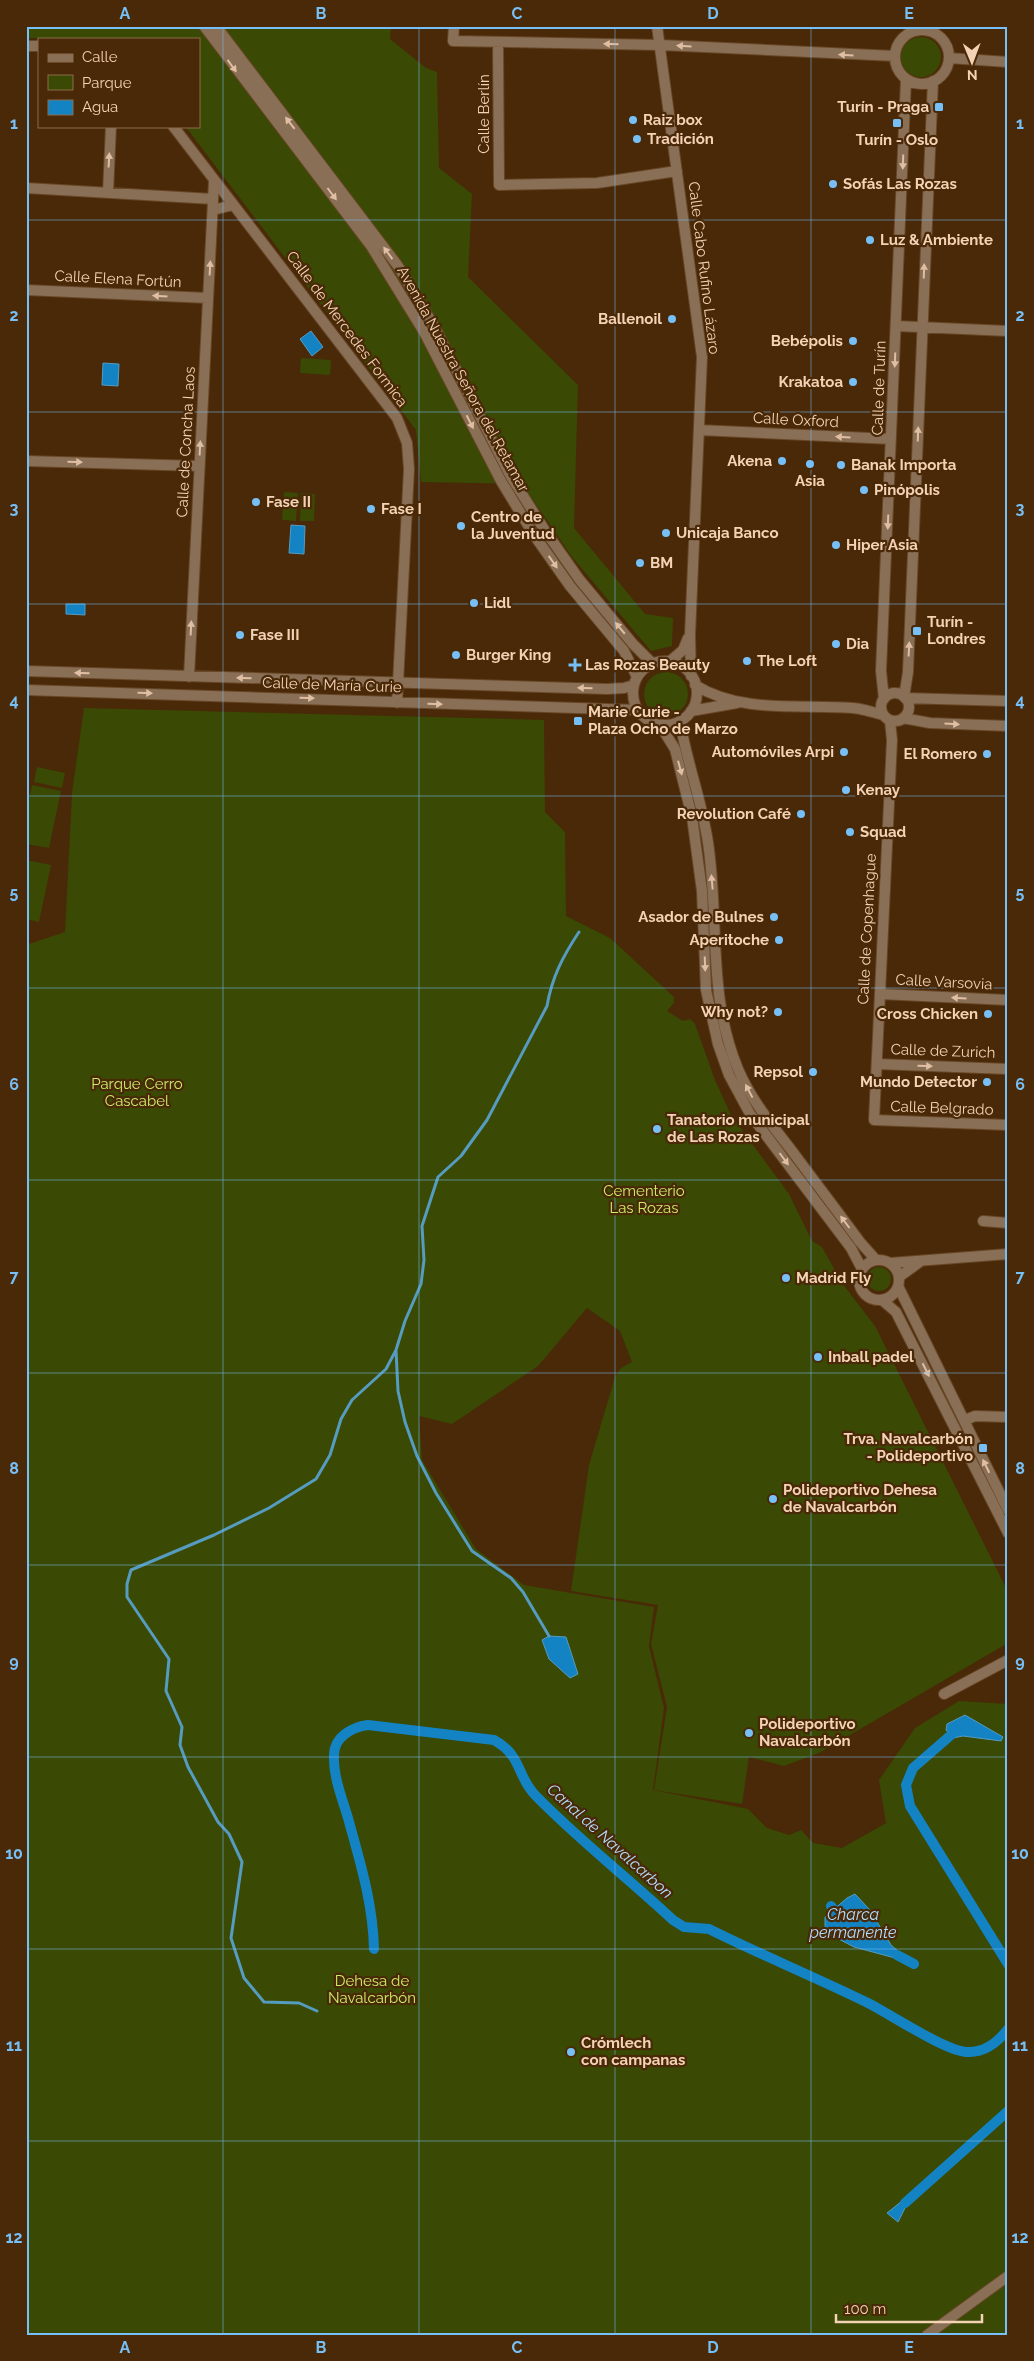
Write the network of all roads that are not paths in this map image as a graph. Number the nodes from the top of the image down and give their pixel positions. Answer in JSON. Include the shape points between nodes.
{"nodes":[{"id":1,"x":204,"y":26,"type":"edge"},
{"id":2,"x":216,"y":26,"type":"edge"},
{"id":3,"x":454,"y":26,"type":"edge"},
{"id":4,"x":657,"y":26,"type":"edge"},
{"id":5,"x":922,"y":28,"type":"edge"},
{"id":6,"x":498,"y":42,"type":"junction"},
{"id":7,"x":660,"y":45,"type":"junction"},
{"id":8,"x":895,"y":56,"type":"junction"},
{"id":9,"x":949,"y":58,"type":"junction"},
{"id":10,"x":1008,"y":62,"type":"edge"},
{"id":11,"x":906,"y":79,"type":"junction"},
{"id":12,"x":933,"y":81,"type":"junction"},
{"id":13,"x":111,"y":128,"type":"edge"},
{"id":14,"x":174,"y":128,"type":"edge"},
{"id":15,"x":677,"y":171,"type":"junction"},
{"id":16,"x":214,"y":181,"type":"junction"},
{"id":17,"x":26,"y":188,"type":"edge"},
{"id":18,"x":108,"y":193,"type":"junction"},
{"id":19,"x":214,"y":199,"type":"junction"},
{"id":20,"x":233,"y":205,"type":"junction"},
{"id":21,"x":213,"y":210,"type":"junction"},
{"id":22,"x":26,"y":290,"type":"edge"},
{"id":23,"x":208,"y":298,"type":"junction"},
{"id":24,"x":896,"y":326,"type":"junction"},
{"id":25,"x":922,"y":327,"type":"junction"},
{"id":26,"x":1008,"y":331,"type":"edge"},
{"id":27,"x":699,"y":430,"type":"junction"},
{"id":28,"x":892,"y":439,"type":"junction"},
{"id":29,"x":26,"y":461,"type":"edge"},
{"id":30,"x":200,"y":466,"type":"junction"},
{"id":31,"x":690,"y":635,"type":"junction"},
{"id":32,"x":670,"y":662,"type":"junction"},
{"id":33,"x":653,"y":664,"type":"junction"},
{"id":34,"x":26,"y":671,"type":"edge"},
{"id":35,"x":189,"y":677,"type":"junction"},
{"id":36,"x":636,"y":681,"type":"junction"},
{"id":37,"x":693,"y":681,"type":"junction"},
{"id":38,"x":398,"y":682,"type":"junction"},
{"id":39,"x":26,"y":690,"type":"edge"},
{"id":40,"x":905,"y":698,"type":"junction"},
{"id":41,"x":883,"y":700,"type":"junction"},
{"id":42,"x":1008,"y":700,"type":"edge"},
{"id":43,"x":397,"y":703,"type":"junction"},
{"id":44,"x":741,"y":703,"type":"junction"},
{"id":45,"x":855,"y":708,"type":"junction"},
{"id":46,"x":637,"y":710,"type":"junction"},
{"id":47,"x":691,"y":711,"type":"junction"},
{"id":48,"x":894,"y":718,"type":"junction"},
{"id":49,"x":680,"y":722,"type":"junction"},
{"id":50,"x":660,"y":725,"type":"junction"},
{"id":51,"x":1008,"y":726,"type":"edge"},
{"id":52,"x":880,"y":994,"type":"junction"},
{"id":53,"x":1008,"y":1000,"type":"edge"},
{"id":54,"x":877,"y":1064,"type":"junction"},
{"id":55,"x":1008,"y":1069,"type":"edge"},
{"id":56,"x":874,"y":1120,"type":"joint"},
{"id":57,"x":1008,"y":1125,"type":"edge"},
{"id":58,"x":983,"y":1222,"type":"dead end"},
{"id":59,"x":1008,"y":1223,"type":"edge"},
{"id":60,"x":1008,"y":1254,"type":"edge"},
{"id":61,"x":876,"y":1260,"type":"junction"},
{"id":62,"x":921,"y":1260,"type":"junction"},
{"id":63,"x":890,"y":1262,"type":"junction"},
{"id":64,"x":862,"y":1269,"type":"junction"},
{"id":65,"x":899,"y":1282,"type":"junction"},
{"id":66,"x":882,"y":1300,"type":"junction"},
{"id":67,"x":1008,"y":1417,"type":"edge"},
{"id":68,"x":965,"y":1420,"type":"junction"},
{"id":69,"x":1008,"y":1510,"type":"edge"},
{"id":70,"x":1008,"y":1533,"type":"edge"},
{"id":71,"x":1008,"y":1660,"type":"edge"},
{"id":72,"x":944,"y":1694,"type":"dead end"},
{"id":73,"x":1008,"y":2276,"type":"edge"},
{"id":74,"x":927,"y":2335,"type":"edge"}],
"edges":[{"from":1,"to":36,"type":"street","name":"Avenida Nuestra Señora del Retamar","one_way":true,"via":[[371,246],[424,332],[501,480],[534,535],[570,586],[624,651]]},
{"from":33,"to":2,"type":"street","name":"Avenida Nuestra Señora del Retamar","one_way":true,"via":[[585,586],[510,476],[434,326],[398,266]]},
{"from":3,"to":6,"type":"street","via":[[453,41]]},
{"from":4,"to":7,"type":"street","name":"Calle Cabo Rufino Lázaro"},
{"from":5,"to":8,"type":"street","via":[[903,38]]},
{"from":5,"to":9,"type":"street","via":[[941,38]]},
{"from":7,"to":6,"type":"street","one_way":true},
{"from":6,"to":15,"type":"street","name":"Calle Berlín","via":[[499,185],[596,183]]},
{"from":8,"to":7,"type":"street","one_way":true},
{"from":7,"to":15,"type":"street","name":"Calle Cabo Rufino Lázaro"},
{"from":8,"to":11,"type":"street"},
{"from":9,"to":10,"type":"street"},
{"from":9,"to":12,"type":"street","via":[[941,76]]},
{"from":11,"to":12,"type":"street","via":[[919,84]]},
{"from":11,"to":24,"type":"street","name":"Calle de Turín","one_way":true},
{"from":25,"to":12,"type":"street","one_way":true},
{"from":18,"to":13,"type":"street","one_way":true},
{"from":14,"to":16,"type":"street","name":"Calle de Mercedes Formica"},
{"from":15,"to":27,"type":"street","name":"Calle Cabo Rufino Lázaro","via":[[702,358]]},
{"from":16,"to":19,"type":"street","name":"Calle de Concha Laos"},
{"from":16,"to":20,"type":"street","name":"Calle de Mercedes Formica"},
{"from":17,"to":18,"type":"street"},
{"from":18,"to":19,"type":"street"},
{"from":19,"to":21,"type":"street","name":"Calle de Concha Laos"},
{"from":20,"to":21,"type":"street"},
{"from":20,"to":38,"type":"street","name":"Calle de Mercedes Formica","via":[[397,418],[407,443],[409,469]]},
{"from":23,"to":21,"type":"street","name":"Calle de Concha Laos","one_way":true},
{"from":23,"to":22,"type":"street","name":"Calle Elena Fortún","one_way":true},
{"from":30,"to":23,"type":"street","name":"Calle de Concha Laos","one_way":true},
{"from":24,"to":25,"type":"street"},
{"from":24,"to":28,"type":"street","name":"Calle de Turín","one_way":true},
{"from":25,"to":26,"type":"street"},
{"from":40,"to":25,"type":"street","one_way":true},
{"from":28,"to":27,"type":"street","name":"Calle Oxford","one_way":true},
{"from":27,"to":31,"type":"street","name":"Calle Cabo Rufino Lázaro"},
{"from":28,"to":41,"type":"street","name":"Calle de Turín","one_way":true,"via":[[881,671]]},
{"from":29,"to":30,"type":"street","one_way":true},
{"from":35,"to":30,"type":"street","name":"Calle de Concha Laos","one_way":true},
{"from":31,"to":32,"type":"street","name":"Calle Cabo Rufino Lázaro","via":[[683,650]]},
{"from":31,"to":37,"type":"street","name":"Calle Cabo Rufino Lázaro"},
{"from":32,"to":33,"type":"street"},
{"from":32,"to":37,"type":"street","via":[[682,667]]},
{"from":33,"to":36,"type":"street"},
{"from":35,"to":34,"type":"street","name":"Calle de María Curie","one_way":true},
{"from":38,"to":35,"type":"street","name":"Calle de María Curie","one_way":true},
{"from":36,"to":38,"type":"street","name":"Calle de María Curie","one_way":true,"via":[[624,688]]},
{"from":36,"to":46,"type":"street","via":[[634,702]]},
{"from":37,"to":44,"type":"street","via":[[714,696]]},
{"from":37,"to":47,"type":"street","via":[[696,694]]},
{"from":38,"to":43,"type":"street","name":"Calle de Mercedes Formica"},
{"from":39,"to":43,"type":"street","name":"Calle de María Curie","one_way":true},
{"from":40,"to":41,"type":"street","via":[[896,694]]},
{"from":40,"to":42,"type":"street"},
{"from":40,"to":48,"type":"street","via":[[909,708]]},
{"from":41,"to":45,"type":"street"},
{"from":41,"to":48,"type":"street","name":"Calle de Turín"},
{"from":43,"to":46,"type":"street","name":"Calle de María Curie","one_way":true},
{"from":44,"to":45,"type":"street"},
{"from":44,"to":47,"type":"street"},
{"from":45,"to":48,"type":"street"},
{"from":46,"to":50,"type":"street","via":[[643,717]]},
{"from":47,"to":49,"type":"street"},
{"from":48,"to":51,"type":"street","one_way":true},
{"from":48,"to":52,"type":"street","name":"Calle de Copenhague"},
{"from":49,"to":50,"type":"street"},
{"from":61,"to":49,"type":"street","one_way":true,"via":[[759,1109],[728,1041],[717,988],[709,850]]},
{"from":50,"to":64,"type":"street","one_way":true,"via":[[675,749],[695,834],[702,891],[706,990],[718,1044],[729,1075],[750,1114],[851,1248]]},
{"from":53,"to":52,"type":"street","name":"Calle Varsovia","one_way":true},
{"from":52,"to":54,"type":"street","name":"Calle de Copenhague"},
{"from":54,"to":55,"type":"street","name":"Calle de Zurich","one_way":true},
{"from":54,"to":56,"type":"street","name":"Calle de Copenhague"},
{"from":56,"to":57,"type":"street","name":"Calle Belgrado"},
{"from":58,"to":59,"type":"street"},
{"from":60,"to":62,"type":"street"},
{"from":61,"to":63,"type":"street"},
{"from":61,"to":64,"type":"street","via":[[868,1262]]},
{"from":62,"to":63,"type":"street"},
{"from":62,"to":65,"type":"street"},
{"from":63,"to":65,"type":"street"},
{"from":64,"to":66,"type":"street","via":[[858,1278],[861,1290],[870,1298]]},
{"from":65,"to":66,"type":"street","via":[[895,1293]]},
{"from":65,"to":68,"type":"street","via":[[903,1301]]},
{"from":66,"to":70,"type":"street","one_way":true,"via":[[896,1312]]},
{"from":67,"to":68,"type":"street","via":[[975,1416]]},
{"from":69,"to":68,"type":"street","one_way":true},
{"from":71,"to":72,"type":"street"},
{"from":73,"to":74,"type":"street"}]}
